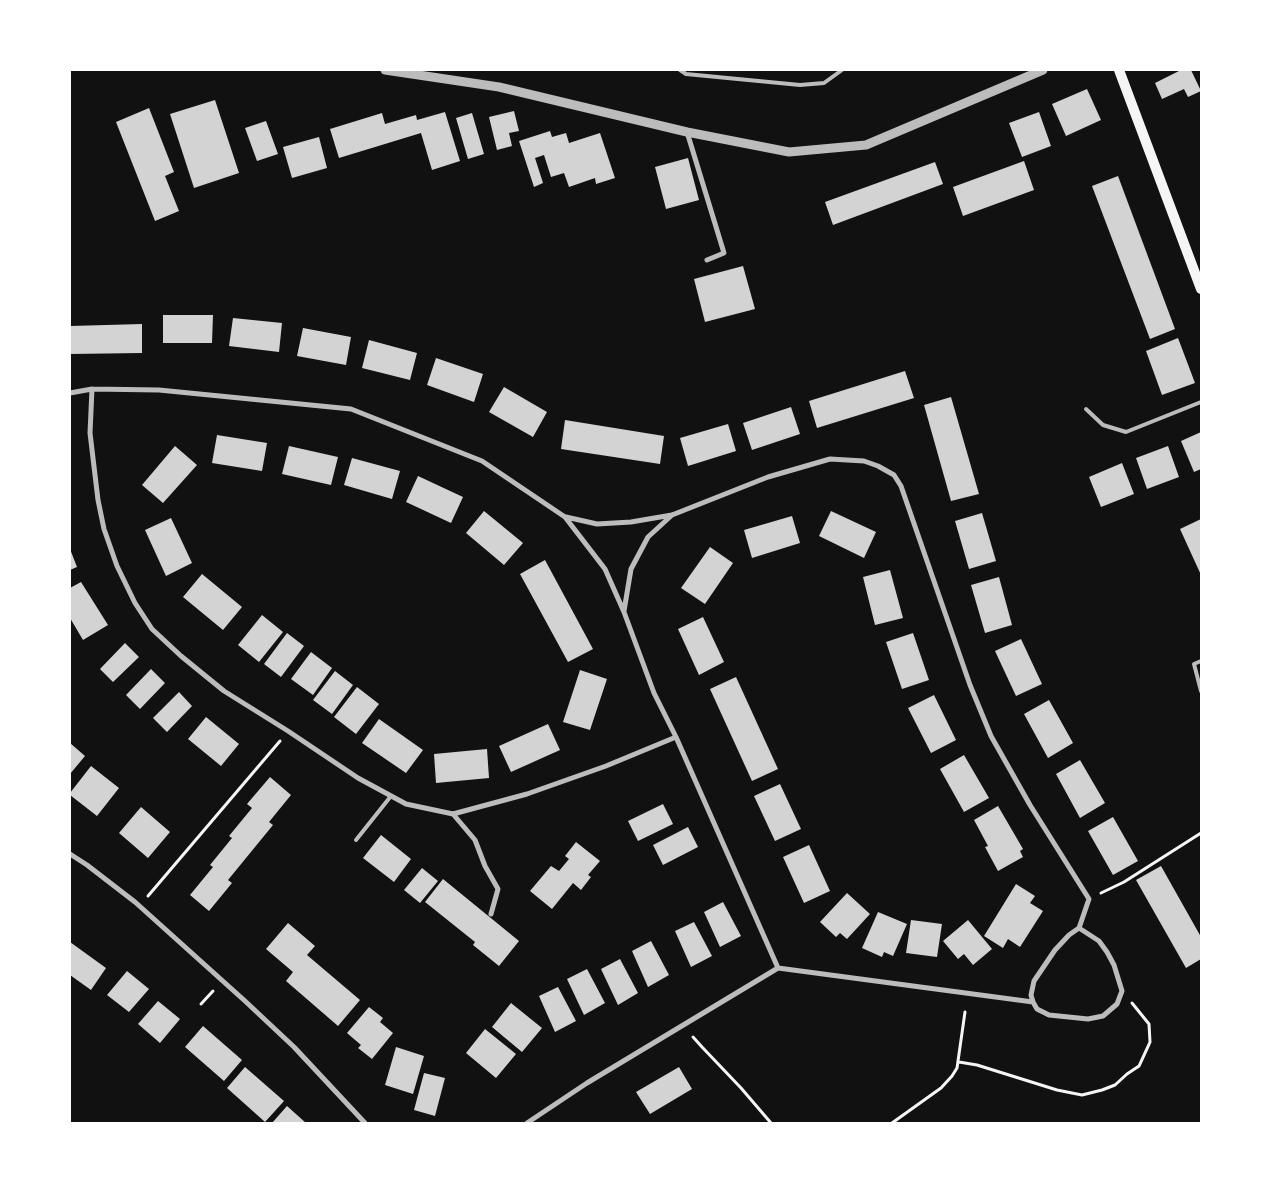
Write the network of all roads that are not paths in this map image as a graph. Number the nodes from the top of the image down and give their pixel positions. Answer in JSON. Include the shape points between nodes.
{"nodes":[{"id":1,"x":385,"y":70,"type":"edge"},
{"id":2,"x":680,"y":70,"type":"edge"},
{"id":3,"x":842,"y":70,"type":"edge"},
{"id":4,"x":1043,"y":70,"type":"edge"},
{"id":5,"x":1119,"y":70,"type":"edge"},
{"id":6,"x":687,"y":132,"type":"junction"},
{"id":7,"x":707,"y":260,"type":"dead end"},
{"id":8,"x":1201,"y":289,"type":"edge"},
{"id":9,"x":92,"y":390,"type":"junction"},
{"id":10,"x":70,"y":393,"type":"edge"},
{"id":11,"x":1201,"y":402,"type":"edge"},
{"id":12,"x":1086,"y":409,"type":"dead end"},
{"id":13,"x":672,"y":515,"type":"junction"},
{"id":14,"x":565,"y":517,"type":"junction"},
{"id":15,"x":624,"y":612,"type":"junction"},
{"id":16,"x":1201,"y":661,"type":"edge"},
{"id":17,"x":1201,"y":691,"type":"edge"},
{"id":18,"x":676,"y":737,"type":"junction"},
{"id":19,"x":391,"y":796,"type":"junction"},
{"id":20,"x":453,"y":814,"type":"junction"},
{"id":21,"x":356,"y":840,"type":"dead end"},
{"id":22,"x":70,"y":854,"type":"edge"},
{"id":23,"x":491,"y":914,"type":"dead end"},
{"id":24,"x":1079,"y":928,"type":"junction"},
{"id":25,"x":778,"y":968,"type":"junction"},
{"id":26,"x":1033,"y":1002,"type":"junction"},
{"id":27,"x":365,"y":1123,"type":"edge"},
{"id":28,"x":528,"y":1123,"type":"edge"}],
"edges":[{"from":1,"to":6,"type":"street","via":[[499,87]]},
{"from":2,"to":3,"type":"lane","via":[[686,74],[800,85],[824,83]]},
{"from":4,"to":6,"type":"street","via":[[866,145],[789,152]]},
{"from":5,"to":8,"type":"main road"},
{"from":6,"to":7,"type":"street","via":[[724,253]]},
{"from":9,"to":10,"type":"street"},
{"from":9,"to":14,"type":"street","via":[[159,390],[351,409],[482,461]]},
{"from":9,"to":19,"type":"street","via":[[90,433],[104,529],[117,566],[152,629],[224,691]]},
{"from":11,"to":12,"type":"lane","via":[[1126,432],[1103,426]]},
{"from":13,"to":14,"type":"street","via":[[597,524]]},
{"from":13,"to":15,"type":"street","via":[[648,537],[631,569]]},
{"from":13,"to":24,"type":"street","via":[[768,477],[830,459],[864,461],[894,475],[901,486],[991,736],[1089,899]]},
{"from":14,"to":15,"type":"street","via":[[605,569]]},
{"from":15,"to":18,"type":"street","via":[[654,693]]},
{"from":16,"to":17,"type":"lane","via":[[1194,664]]},
{"from":18,"to":20,"type":"street","via":[[527,794]]},
{"from":18,"to":25,"type":"street"},
{"from":19,"to":20,"type":"street","via":[[406,804]]},
{"from":19,"to":21,"type":"lane"},
{"from":20,"to":23,"type":"street","via":[[475,840],[498,889]]},
{"from":22,"to":27,"type":"street","via":[[139,906],[245,1001],[294,1047]]},
{"from":24,"to":26,"type":"street","via":[[1055,950],[1034,982]]},
{"from":24,"to":26,"type":"street","via":[[1099,941],[1114,965],[1122,991],[1117,1004],[1103,1016],[1088,1019],[1048,1015],[1037,1009]]},
{"from":25,"to":26,"type":"street"},
{"from":25,"to":28,"type":"street","via":[[587,1083]]}]}
